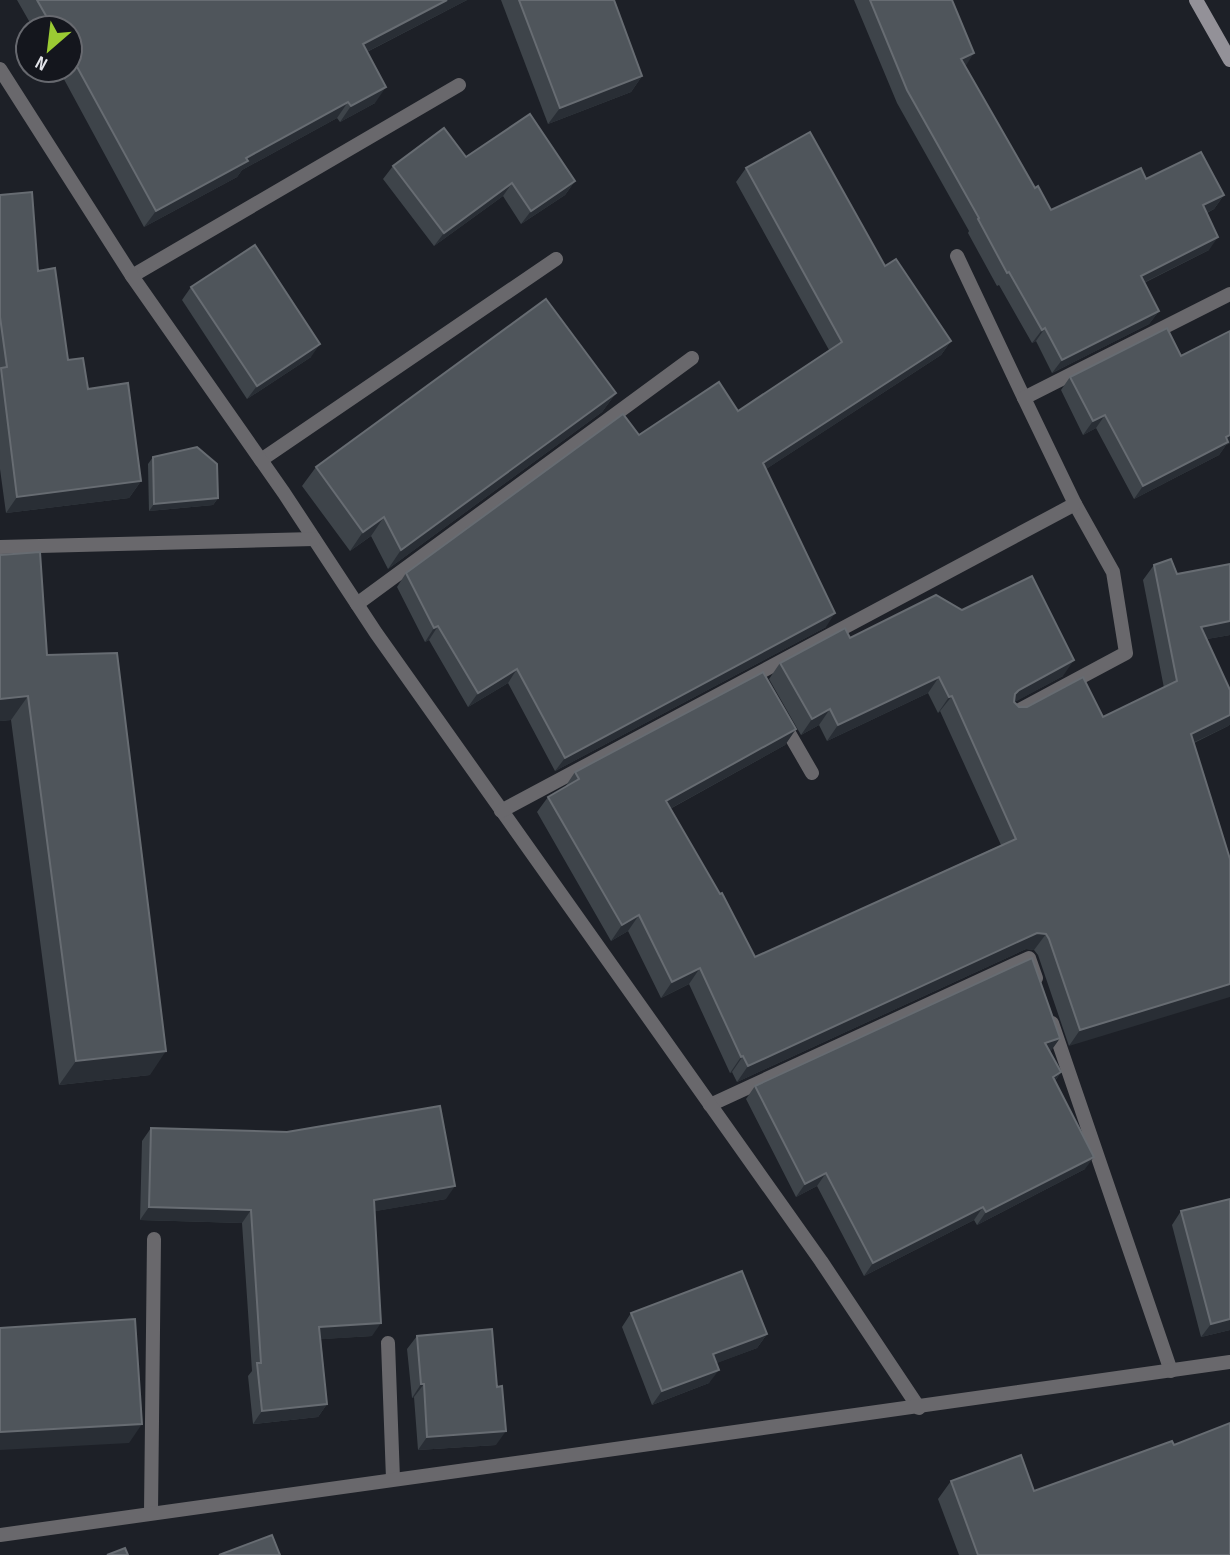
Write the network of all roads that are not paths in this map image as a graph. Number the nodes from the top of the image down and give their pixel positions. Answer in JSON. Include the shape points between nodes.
{"nodes":[{"id":1,"x":1196,"y":0,"type":"edge"},
{"id":2,"x":1230,"y":60,"type":"edge"},
{"id":3,"x":0,"y":69,"type":"edge"},
{"id":4,"x":459,"y":85,"type":"dead end"},
{"id":5,"x":957,"y":256,"type":"dead end"},
{"id":6,"x":556,"y":260,"type":"dead end"},
{"id":7,"x":132,"y":276,"type":"junction"},
{"id":8,"x":1230,"y":294,"type":"edge"},
{"id":9,"x":692,"y":358,"type":"dead end"},
{"id":10,"x":1024,"y":398,"type":"junction"},
{"id":11,"x":261,"y":460,"type":"junction"},
{"id":12,"x":1075,"y":504,"type":"junction"},
{"id":13,"x":314,"y":539,"type":"junction"},
{"id":14,"x":0,"y":548,"type":"edge"},
{"id":15,"x":358,"y":604,"type":"junction"},
{"id":16,"x":774,"y":707,"type":"edge"},
{"id":17,"x":1013,"y":715,"type":"edge"},
{"id":18,"x":812,"y":773,"type":"dead end"},
{"id":19,"x":501,"y":811,"type":"junction"},
{"id":20,"x":709,"y":1105,"type":"junction"},
{"id":21,"x":155,"y":1239,"type":"dead end"},
{"id":22,"x":388,"y":1343,"type":"dead end"},
{"id":23,"x":1230,"y":1362,"type":"edge"},
{"id":24,"x":1171,"y":1371,"type":"junction"},
{"id":25,"x":919,"y":1408,"type":"junction"},
{"id":26,"x":393,"y":1479,"type":"junction"},
{"id":27,"x":151,"y":1513,"type":"junction"},
{"id":28,"x":0,"y":1535,"type":"edge"}],
"edges":[{"from":1,"to":2,"type":"street"},
{"from":3,"to":7,"type":"street"},
{"from":4,"to":7,"type":"street"},
{"from":5,"to":10,"type":"street"},
{"from":6,"to":11,"type":"street"},
{"from":7,"to":11,"type":"street"},
{"from":8,"to":10,"type":"street"},
{"from":9,"to":15,"type":"street"},
{"from":10,"to":12,"type":"street"},
{"from":11,"to":13,"type":"street"},
{"from":12,"to":17,"type":"street","via":[[1113,572],[1126,653]]},
{"from":12,"to":19,"type":"street","via":[[758,680]]},
{"from":13,"to":14,"type":"street"},
{"from":13,"to":15,"type":"street"},
{"from":15,"to":19,"type":"street"},
{"from":16,"to":18,"type":"street"},
{"from":19,"to":20,"type":"street"},
{"from":20,"to":24,"type":"street","via":[[1029,958]]},
{"from":20,"to":25,"type":"street"},
{"from":21,"to":27,"type":"street"},
{"from":22,"to":26,"type":"street"},
{"from":23,"to":24,"type":"street"},
{"from":24,"to":25,"type":"street"},
{"from":25,"to":26,"type":"street"},
{"from":26,"to":27,"type":"street"},
{"from":27,"to":28,"type":"street"}]}
